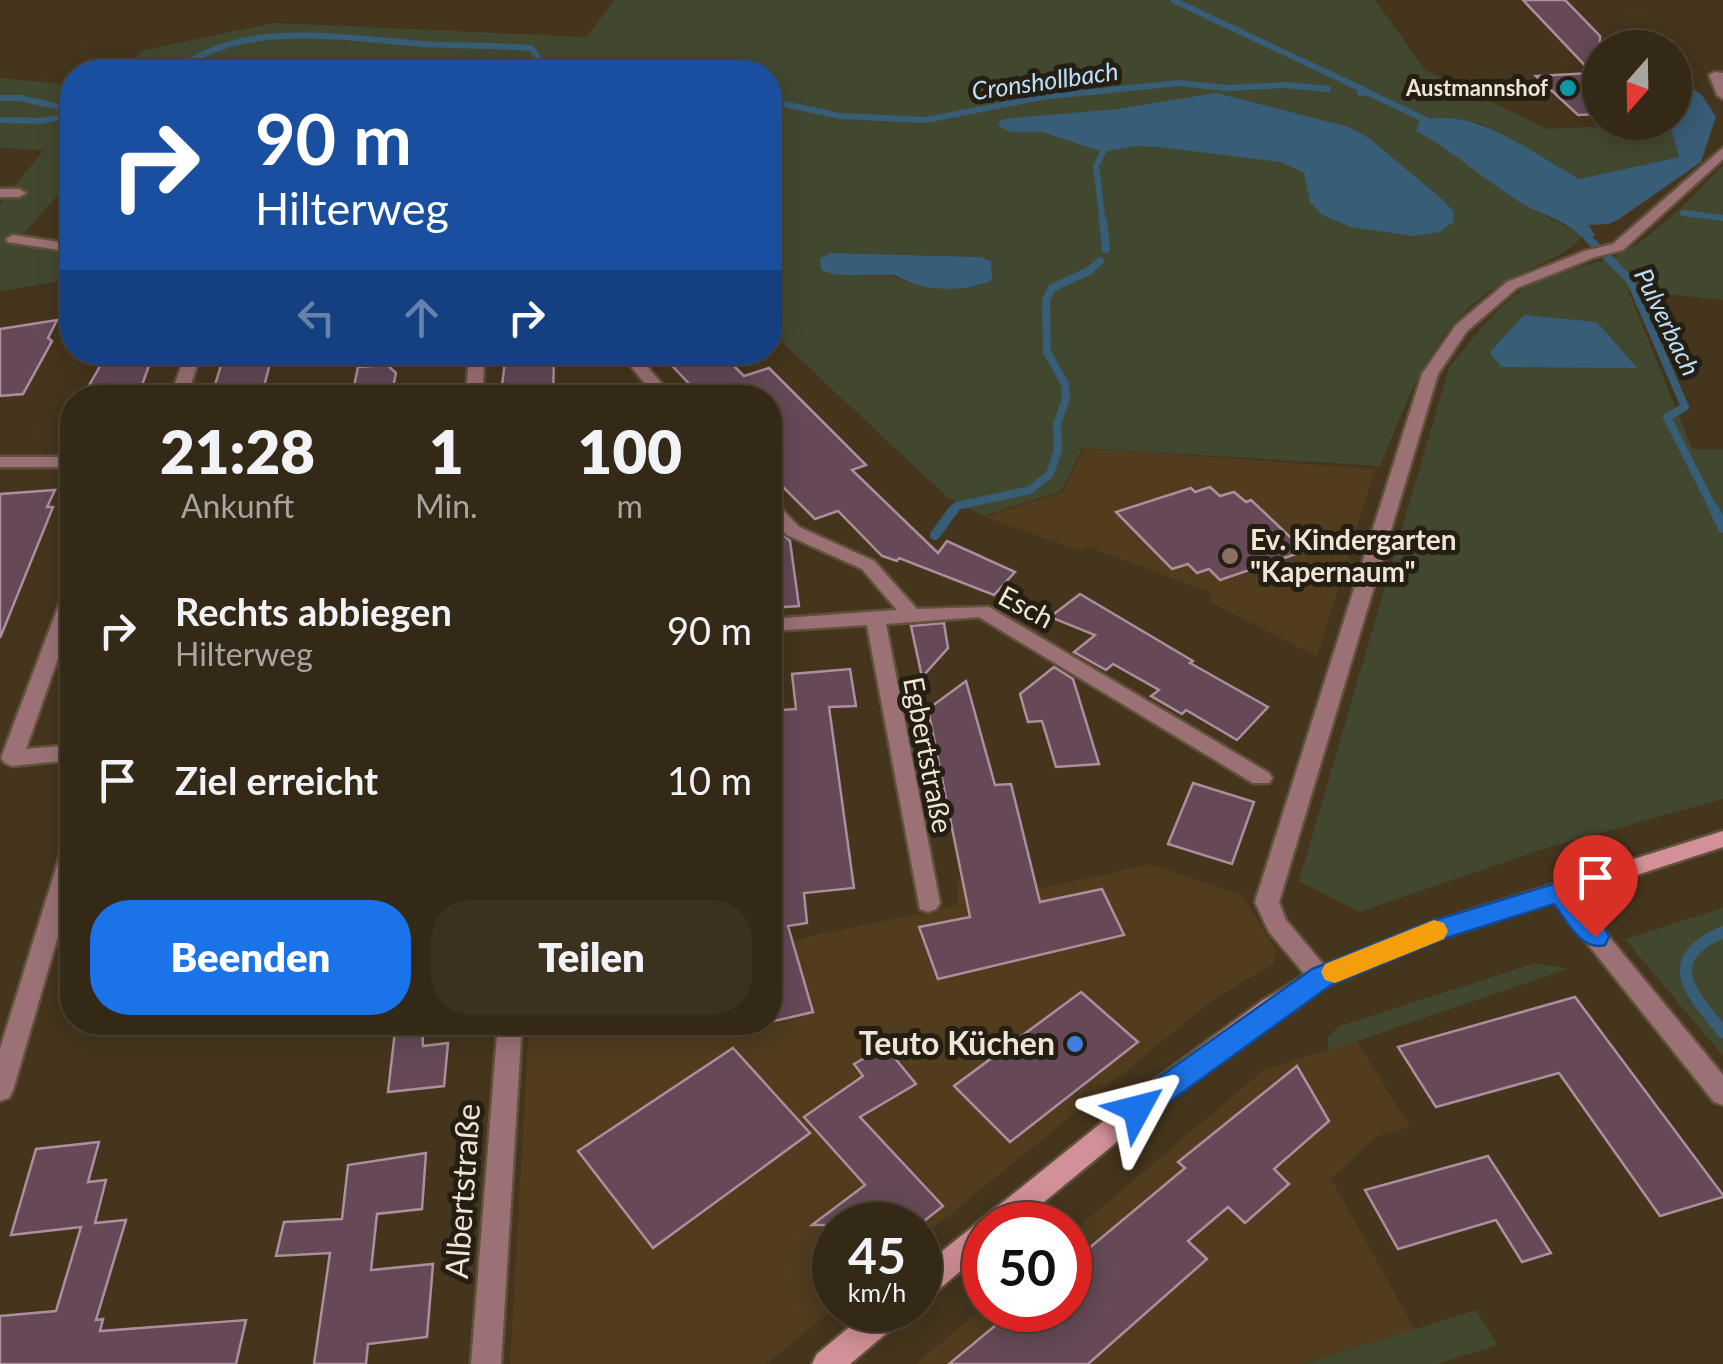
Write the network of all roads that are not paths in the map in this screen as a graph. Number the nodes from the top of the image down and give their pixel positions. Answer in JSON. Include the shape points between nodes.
{"nodes":[{"id":1,"x":1723,"y":152,"type":"edge"},
{"id":2,"x":0,"y":193,"type":"edge"},
{"id":3,"x":19,"y":193,"type":"dead end"},
{"id":4,"x":13,"y":238,"type":"dead end"},
{"id":5,"x":60,"y":246,"type":"edge"},
{"id":6,"x":637,"y":365,"type":"edge"},
{"id":7,"x":655,"y":385,"type":"edge"},
{"id":8,"x":0,"y":462,"type":"edge"},
{"id":9,"x":60,"y":462,"type":"edge"},
{"id":10,"x":782,"y":520,"type":"edge"},
{"id":11,"x":911,"y":614,"type":"junction"},
{"id":12,"x":875,"y":617,"type":"junction"},
{"id":13,"x":782,"y":624,"type":"edge"},
{"id":14,"x":60,"y":627,"type":"edge"},
{"id":15,"x":60,"y":753,"type":"edge"},
{"id":16,"x":1261,"y":778,"type":"dead end"},
{"id":17,"x":1723,"y":839,"type":"edge"},
{"id":18,"x":60,"y":892,"type":"edge"},
{"id":19,"x":1560,"y":892,"type":"junction"},
{"id":20,"x":928,"y":903,"type":"dead end"},
{"id":21,"x":1322,"y":977,"type":"junction"},
{"id":22,"x":509,"y":1035,"type":"edge"},
{"id":23,"x":0,"y":1090,"type":"edge"},
{"id":24,"x":1723,"y":1094,"type":"edge"},
{"id":25,"x":1022,"y":1202,"type":"edge"},
{"id":26,"x":962,"y":1252,"type":"edge"},
{"id":27,"x":942,"y":1269,"type":"edge"},
{"id":28,"x":866,"y":1332,"type":"edge"},
{"id":29,"x":486,"y":1364,"type":"edge"},
{"id":30,"x":827,"y":1364,"type":"edge"}],
"edges":[{"from":1,"to":21,"type":"street","via":[[1604,251],[1512,285],[1461,328],[1430,374],[1267,902],[1277,925]]},
{"from":2,"to":3,"type":"street"},
{"from":4,"to":5,"type":"street"},
{"from":6,"to":7,"type":"street"},
{"from":8,"to":9,"type":"street"},
{"from":10,"to":11,"type":"street","via":[[793,531],[868,565]]},
{"from":11,"to":12,"type":"street"},
{"from":11,"to":16,"type":"street","name":"Esch","via":[[982,611]]},
{"from":12,"to":13,"type":"street"},
{"from":12,"to":20,"type":"street","name":"Egbertstraße"},
{"from":14,"to":15,"type":"street","via":[[12,758]]},
{"from":17,"to":19,"type":"main road"},
{"from":18,"to":23,"type":"street"},
{"from":19,"to":21,"type":"main road","via":[[1435,931]]},
{"from":19,"to":24,"type":"street"},
{"from":21,"to":25,"type":"main road","via":[[1166,1086]]},
{"from":22,"to":29,"type":"street","name":"Albertstraße"},
{"from":26,"to":27,"type":"main road"},
{"from":28,"to":30,"type":"main road"}]}
